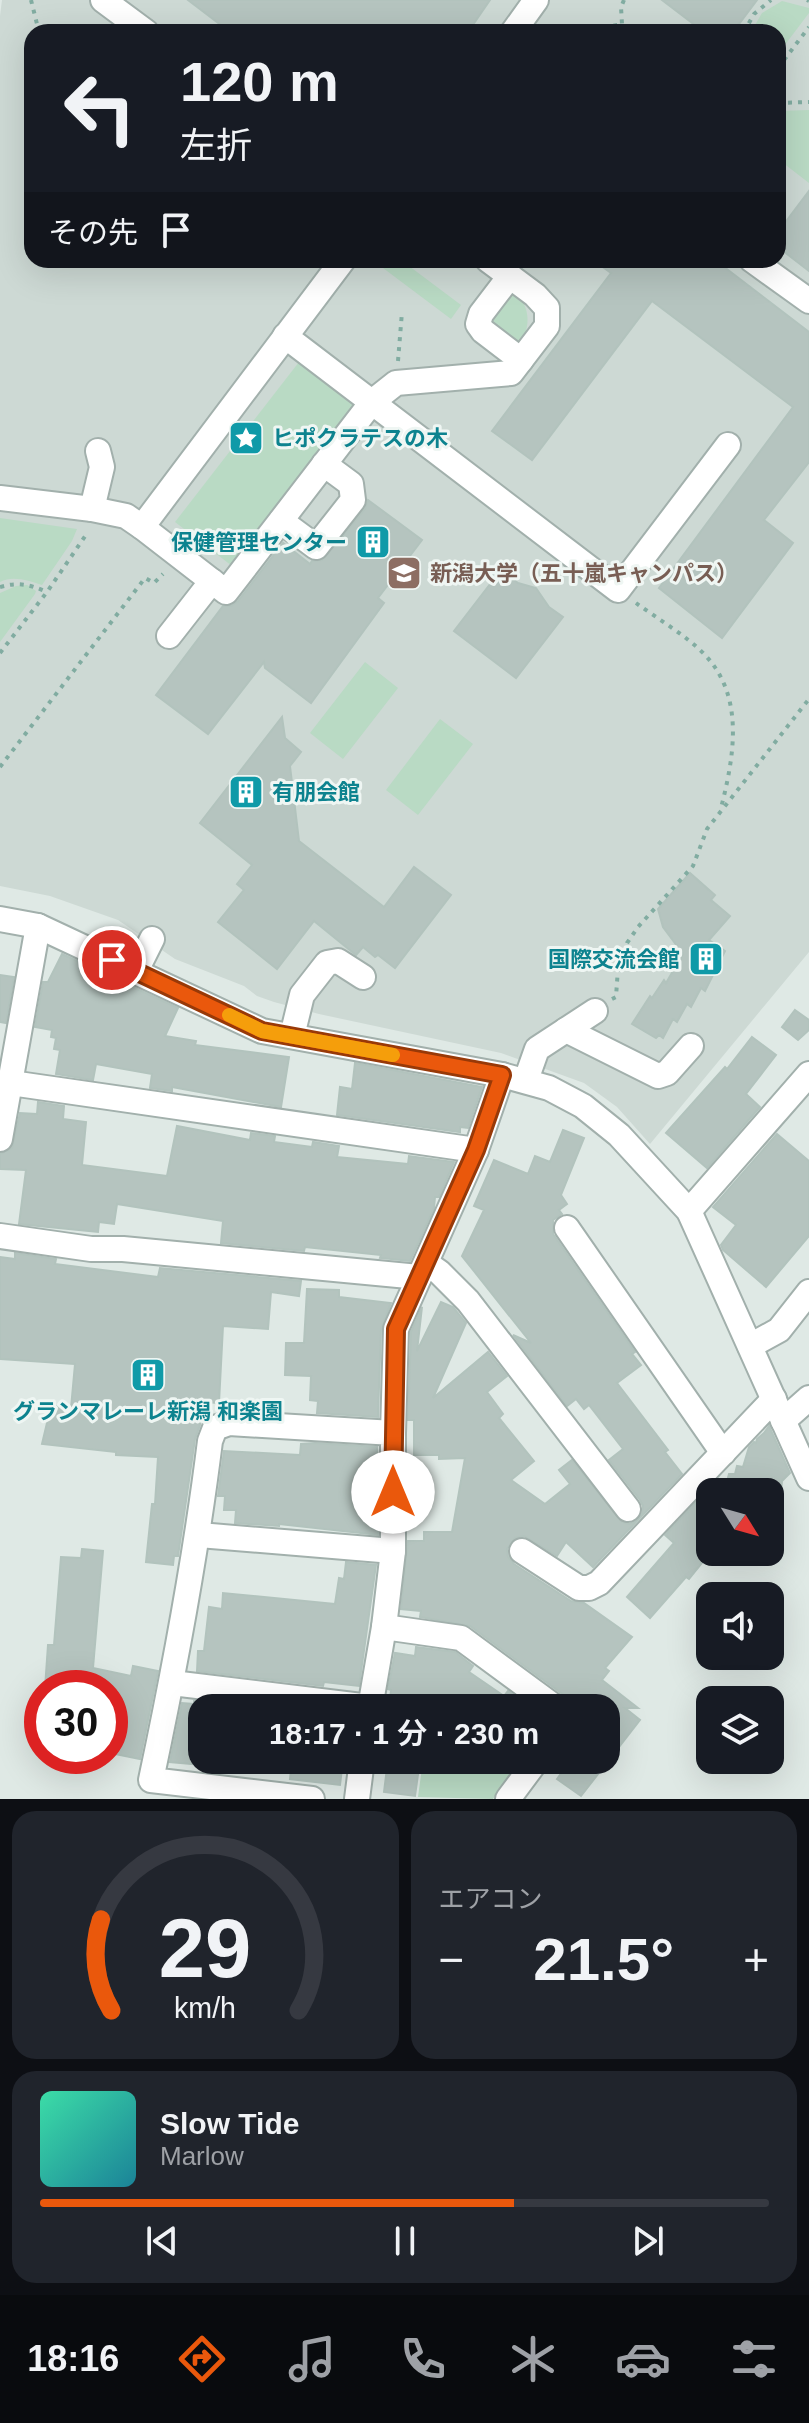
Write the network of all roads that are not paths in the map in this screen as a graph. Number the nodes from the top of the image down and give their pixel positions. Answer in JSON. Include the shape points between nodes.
{"nodes":[{"id":1,"x":103,"y":0,"type":"edge"},
{"id":2,"x":536,"y":0,"type":"edge"},
{"id":3,"x":135,"y":24,"type":"edge"},
{"id":4,"x":519,"y":24,"type":"edge"},
{"id":5,"x":337,"y":268,"type":"edge"},
{"id":6,"x":499,"y":268,"type":"edge"},
{"id":7,"x":763,"y":268,"type":"edge"},
{"id":8,"x":510,"y":276,"type":"junction"},
{"id":9,"x":809,"y":301,"type":"edge"},
{"id":10,"x":285,"y":336,"type":"junction"},
{"id":11,"x":521,"y":360,"type":"junction"},
{"id":12,"x":372,"y":402,"type":"junction"},
{"id":13,"x":728,"y":445,"type":"dead end"},
{"id":14,"x":98,"y":451,"type":"dead end"},
{"id":15,"x":324,"y":464,"type":"junction"},
{"id":16,"x":0,"y":498,"type":"edge"},
{"id":17,"x":97,"y":510,"type":"junction"},
{"id":18,"x":281,"y":521,"type":"junction"},
{"id":19,"x":142,"y":527,"type":"junction"},
{"id":20,"x":212,"y":581,"type":"junction"},
{"id":21,"x":169,"y":636,"type":"dead end"},
{"id":22,"x":0,"y":919,"type":"edge"},
{"id":23,"x":38,"y":926,"type":"junction"},
{"id":24,"x":152,"y":939,"type":"dead end"},
{"id":25,"x":136,"y":971,"type":"junction"},
{"id":26,"x":363,"y":977,"type":"dead end"},
{"id":27,"x":595,"y":1011,"type":"road end"},
{"id":28,"x":566,"y":1030,"type":"junction"},
{"id":29,"x":292,"y":1036,"type":"junction"},
{"id":30,"x":691,"y":1046,"type":"dead end"},
{"id":31,"x":809,"y":1074,"type":"edge"},
{"id":32,"x":502,"y":1075,"type":"junction"},
{"id":33,"x":526,"y":1080,"type":"junction"},
{"id":34,"x":11,"y":1083,"type":"junction"},
{"id":35,"x":0,"y":1139,"type":"edge"},
{"id":36,"x":476,"y":1150,"type":"junction"},
{"id":37,"x":689,"y":1211,"type":"junction"},
{"id":38,"x":567,"y":1228,"type":"dead end"},
{"id":39,"x":0,"y":1236,"type":"edge"},
{"id":40,"x":422,"y":1270,"type":"junction"},
{"id":41,"x":809,"y":1292,"type":"edge"},
{"id":42,"x":750,"y":1346,"type":"junction"},
{"id":43,"x":809,"y":1398,"type":"edge"},
{"id":44,"x":778,"y":1410,"type":"junction"},
{"id":45,"x":393,"y":1433,"type":"junction"},
{"id":46,"x":723,"y":1453,"type":"junction"},
{"id":47,"x":809,"y":1478,"type":"edge"},
{"id":48,"x":628,"y":1509,"type":"dead end"},
{"id":49,"x":199,"y":1535,"type":"junction"},
{"id":50,"x":393,"y":1551,"type":"junction"},
{"id":51,"x":522,"y":1551,"type":"dead end"},
{"id":52,"x":384,"y":1627,"type":"junction"},
{"id":53,"x":172,"y":1683,"type":"junction"},
{"id":54,"x":259,"y":1694,"type":"edge"},
{"id":55,"x":372,"y":1694,"type":"edge"},
{"id":56,"x":537,"y":1694,"type":"edge"},
{"id":57,"x":360,"y":1774,"type":"edge"},
{"id":58,"x":527,"y":1774,"type":"edge"},
{"id":59,"x":147,"y":1791,"type":"edge"},
{"id":60,"x":312,"y":1799,"type":"edge"},
{"id":61,"x":357,"y":1799,"type":"edge"},
{"id":62,"x":508,"y":1799,"type":"edge"}],
"edges":[{"from":1,"to":3,"type":"street"},
{"from":2,"to":4,"type":"street"},
{"from":5,"to":10,"type":"street"},
{"from":6,"to":8,"type":"street"},
{"from":7,"to":9,"type":"street"},
{"from":8,"to":11,"type":"street","via":[[547,308],[547,326]]},
{"from":8,"to":11,"type":"street","via":[[478,324]]},
{"from":10,"to":12,"type":"street"},
{"from":10,"to":19,"type":"street"},
{"from":11,"to":12,"type":"street","via":[[511,373],[396,383]]},
{"from":12,"to":13,"type":"street","via":[[618,590]]},
{"from":12,"to":15,"type":"street"},
{"from":14,"to":17,"type":"street","via":[[102,467]]},
{"from":15,"to":18,"type":"street"},
{"from":15,"to":18,"type":"street","via":[[351,484],[353,500],[316,547]]},
{"from":16,"to":17,"type":"street"},
{"from":17,"to":19,"type":"street","via":[[126,516]]},
{"from":18,"to":20,"type":"street","via":[[226,592]]},
{"from":19,"to":20,"type":"street"},
{"from":20,"to":21,"type":"street"},
{"from":22,"to":23,"type":"street"},
{"from":23,"to":25,"type":"street"},
{"from":23,"to":34,"type":"street"},
{"from":24,"to":25,"type":"street"},
{"from":25,"to":29,"type":"street","via":[[262,1031]]},
{"from":26,"to":29,"type":"street","via":[[338,961],[327,963],[302,995]]},
{"from":27,"to":28,"type":"street"},
{"from":28,"to":30,"type":"street","via":[[658,1076]]},
{"from":28,"to":33,"type":"street","via":[[537,1049]]},
{"from":29,"to":32,"type":"street"},
{"from":31,"to":37,"type":"street"},
{"from":32,"to":33,"type":"street"},
{"from":32,"to":36,"type":"street"},
{"from":33,"to":37,"type":"street","via":[[583,1106],[619,1135]]},
{"from":34,"to":35,"type":"street"},
{"from":34,"to":36,"type":"street","via":[[111,1103],[303,1120]]},
{"from":36,"to":40,"type":"street"},
{"from":37,"to":42,"type":"street"},
{"from":38,"to":46,"type":"street"},
{"from":39,"to":40,"type":"street","via":[[91,1249]]},
{"from":40,"to":45,"type":"street","via":[[396,1329]]},
{"from":40,"to":48,"type":"street","via":[[439,1272],[468,1301]]},
{"from":41,"to":42,"type":"street","via":[[779,1330]]},
{"from":42,"to":44,"type":"street"},
{"from":43,"to":44,"type":"street"},
{"from":44,"to":46,"type":"street"},
{"from":44,"to":47,"type":"street"},
{"from":45,"to":49,"type":"street","via":[[244,1418],[215,1428]]},
{"from":45,"to":50,"type":"street"},
{"from":46,"to":51,"type":"street","via":[[589,1588],[579,1588]]},
{"from":49,"to":50,"type":"street","via":[[311,1549]]},
{"from":49,"to":53,"type":"street","via":[[181,1602]]},
{"from":50,"to":52,"type":"street"},
{"from":52,"to":55,"type":"street"},
{"from":52,"to":56,"type":"street","via":[[461,1638]]},
{"from":53,"to":54,"type":"street"},
{"from":53,"to":59,"type":"street"},
{"from":57,"to":61,"type":"street"},
{"from":58,"to":62,"type":"street"},
{"from":59,"to":60,"type":"street"}]}
